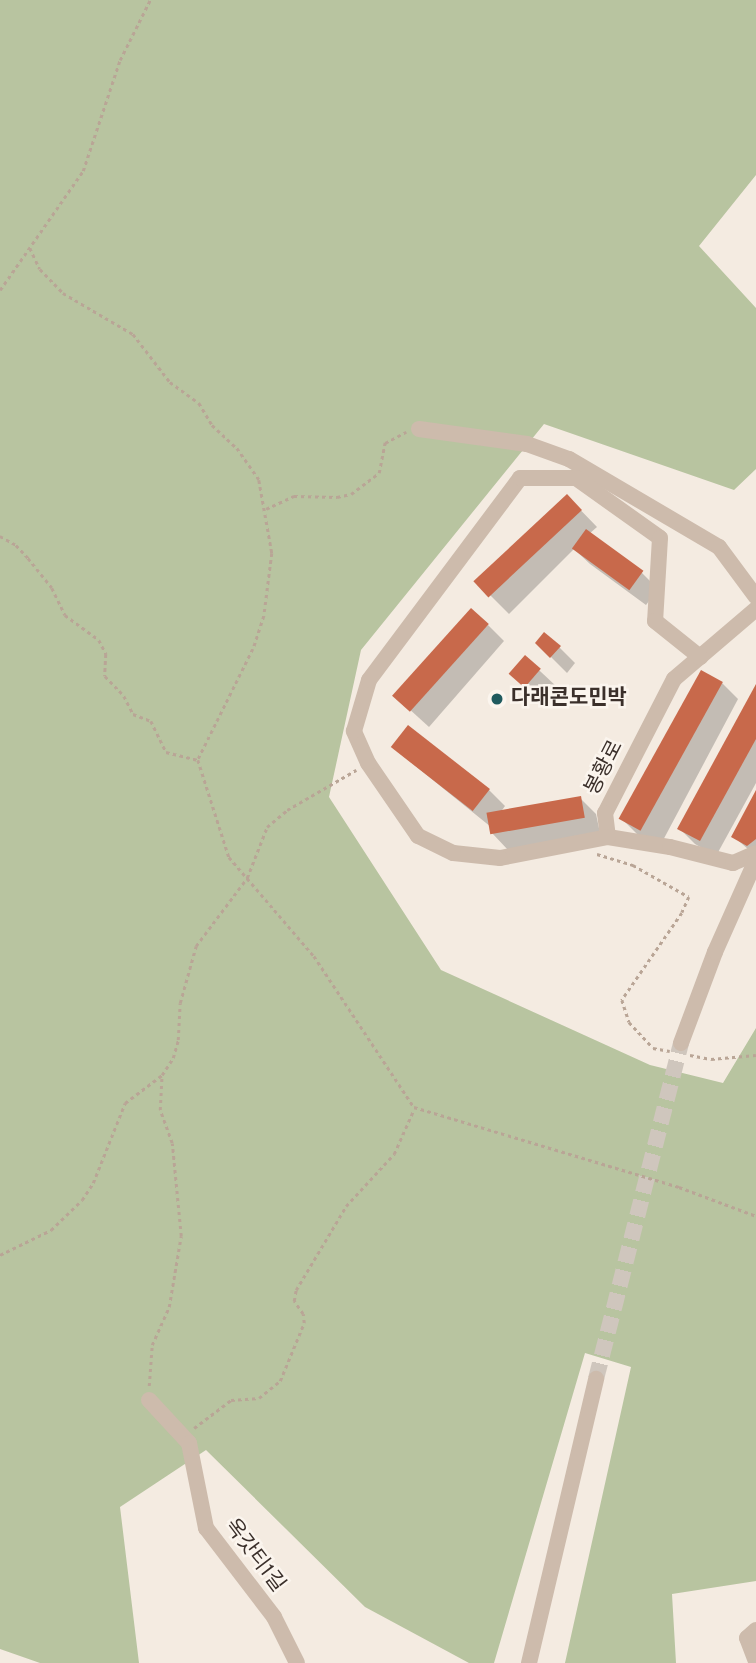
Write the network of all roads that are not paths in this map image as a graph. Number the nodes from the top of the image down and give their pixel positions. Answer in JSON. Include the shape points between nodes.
{"nodes":[{"id":1,"x":419,"y":429,"type":"road end"},
{"id":2,"x":756,"y":597,"type":"edge"},
{"id":3,"x":756,"y":609,"type":"edge"},
{"id":4,"x":700,"y":657,"type":"junction"},
{"id":5,"x":608,"y":837,"type":"junction"},
{"id":6,"x":756,"y":853,"type":"edge"},
{"id":7,"x":756,"y":860,"type":"edge"},
{"id":8,"x":682,"y":1050,"type":"tunnel mouth"},
{"id":9,"x":596,"y":1379,"type":"tunnel mouth"},
{"id":10,"x":149,"y":1400,"type":"road end"},
{"id":11,"x":752,"y":1634,"type":"edge"},
{"id":12,"x":756,"y":1661,"type":"edge"},
{"id":13,"x":298,"y":1663,"type":"edge"},
{"id":14,"x":529,"y":1663,"type":"edge"}],
"edges":[{"from":1,"to":2,"type":"street","via":[[527,444],[569,459],[719,547]]},
{"from":3,"to":4,"type":"street","name":"봉황로"},
{"from":4,"to":5,"type":"street","name":"봉황로","via":[[674,678],[605,813]]},
{"from":4,"to":5,"type":"street","via":[[655,621],[660,538],[576,478],[520,478],[369,680],[354,731],[368,762],[418,836],[453,853],[500,858]]},
{"from":5,"to":6,"type":"street","via":[[733,863]]},
{"from":7,"to":8,"type":"street","via":[[715,952]]},
{"from":9,"to":14,"type":"street"},
{"from":10,"to":13,"type":"street","name":"옥갓티1길","via":[[189,1443],[206,1528],[274,1617]]},
{"from":11,"to":12,"type":"street"}]}
